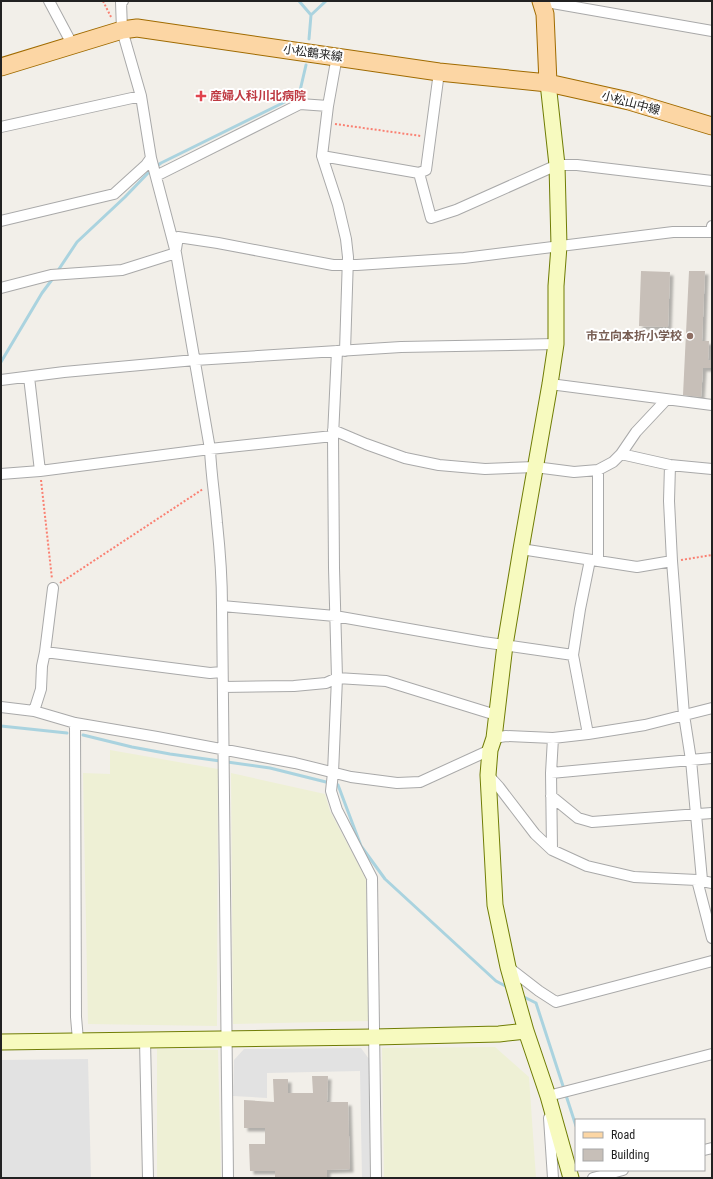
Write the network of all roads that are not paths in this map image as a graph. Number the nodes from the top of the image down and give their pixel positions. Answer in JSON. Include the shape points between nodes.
{"nodes":[{"id":1,"x":49,"y":1,"type":"edge"},
{"id":2,"x":123,"y":1,"type":"edge"},
{"id":3,"x":541,"y":1,"type":"edge"},
{"id":4,"x":122,"y":30,"type":"junction"},
{"id":5,"x":712,"y":31,"type":"edge"},
{"id":6,"x":72,"y":44,"type":"junction"},
{"id":7,"x":337,"y":56,"type":"junction"},
{"id":8,"x":1,"y":67,"type":"edge"},
{"id":9,"x":439,"y":72,"type":"junction"},
{"id":10,"x":548,"y":83,"type":"junction"},
{"id":11,"x":141,"y":96,"type":"junction"},
{"id":12,"x":328,"y":106,"type":"junction"},
{"id":13,"x":712,"y":126,"type":"edge"},
{"id":14,"x":1,"y":127,"type":"edge"},
{"id":15,"x":322,"y":156,"type":"junction"},
{"id":16,"x":152,"y":160,"type":"junction"},
{"id":17,"x":557,"y":165,"type":"junction"},
{"id":18,"x":419,"y":173,"type":"junction"},
{"id":19,"x":156,"y":174,"type":"junction"},
{"id":20,"x":712,"y":181,"type":"edge"},
{"id":21,"x":1,"y":221,"type":"edge"},
{"id":22,"x":712,"y":226,"type":"edge"},
{"id":23,"x":559,"y":246,"type":"junction"},
{"id":24,"x":176,"y":253,"type":"junction"},
{"id":25,"x":348,"y":265,"type":"junction"},
{"id":26,"x":1,"y":288,"type":"edge"},
{"id":27,"x":556,"y":344,"type":"junction"},
{"id":28,"x":341,"y":351,"type":"junction"},
{"id":29,"x":195,"y":360,"type":"junction"},
{"id":30,"x":29,"y":376,"type":"junction"},
{"id":31,"x":1,"y":380,"type":"edge"},
{"id":32,"x":550,"y":384,"type":"junction"},
{"id":33,"x":666,"y":400,"type":"junction"},
{"id":34,"x":712,"y":405,"type":"edge"},
{"id":35,"x":333,"y":433,"type":"junction"},
{"id":36,"x":210,"y":449,"type":"junction"},
{"id":37,"x":621,"y":454,"type":"junction"},
{"id":38,"x":670,"y":465,"type":"junction"},
{"id":39,"x":535,"y":467,"type":"junction"},
{"id":40,"x":712,"y":469,"type":"edge"},
{"id":41,"x":598,"y":470,"type":"junction"},
{"id":42,"x":40,"y":471,"type":"junction"},
{"id":43,"x":1,"y":474,"type":"edge"},
{"id":44,"x":521,"y":549,"type":"junction"},
{"id":45,"x":594,"y":560,"type":"junction"},
{"id":46,"x":672,"y":561,"type":"junction"},
{"id":47,"x":53,"y":588,"type":"road end"},
{"id":48,"x":222,"y":606,"type":"junction"},
{"id":49,"x":335,"y":616,"type":"junction"},
{"id":50,"x":505,"y":645,"type":"junction"},
{"id":51,"x":45,"y":652,"type":"junction"},
{"id":52,"x":573,"y":655,"type":"junction"},
{"id":53,"x":222,"y":672,"type":"junction"},
{"id":54,"x":337,"y":678,"type":"junction"},
{"id":55,"x":223,"y":687,"type":"junction"},
{"id":56,"x":1,"y":707,"type":"edge"},
{"id":57,"x":712,"y":708,"type":"edge"},
{"id":58,"x":34,"y":711,"type":"junction"},
{"id":59,"x":496,"y":715,"type":"junction"},
{"id":60,"x":684,"y":715,"type":"junction"},
{"id":61,"x":75,"y":723,"type":"junction"},
{"id":62,"x":588,"y":734,"type":"junction"},
{"id":63,"x":553,"y":738,"type":"junction"},
{"id":64,"x":492,"y":744,"type":"junction"},
{"id":65,"x":224,"y":753,"type":"junction"},
{"id":66,"x":712,"y":758,"type":"edge"},
{"id":67,"x":691,"y":760,"type":"junction"},
{"id":68,"x":551,"y":773,"type":"junction"},
{"id":69,"x":332,"y":775,"type":"junction"},
{"id":70,"x":488,"y":775,"type":"junction"},
{"id":71,"x":551,"y":796,"type":"junction"},
{"id":72,"x":712,"y":813,"type":"edge"},
{"id":73,"x":696,"y":814,"type":"junction"},
{"id":74,"x":552,"y":850,"type":"junction"},
{"id":75,"x":704,"y":881,"type":"edge"},
{"id":76,"x":712,"y":938,"type":"edge"},
{"id":77,"x":712,"y":961,"type":"edge"},
{"id":78,"x":508,"y":967,"type":"junction"},
{"id":79,"x":526,"y":1032,"type":"junction"},
{"id":80,"x":374,"y":1037,"type":"junction"},
{"id":81,"x":227,"y":1038,"type":"junction"},
{"id":82,"x":78,"y":1040,"type":"junction"},
{"id":83,"x":145,"y":1040,"type":"junction"},
{"id":84,"x":1,"y":1042,"type":"edge"},
{"id":85,"x":712,"y":1054,"type":"edge"},
{"id":86,"x":551,"y":1095,"type":"junction"},
{"id":87,"x":619,"y":1171,"type":"edge"},
{"id":88,"x":596,"y":1177,"type":"edge"},
{"id":89,"x":148,"y":1178,"type":"edge"},
{"id":90,"x":228,"y":1178,"type":"edge"},
{"id":91,"x":376,"y":1178,"type":"edge"},
{"id":92,"x":553,"y":1178,"type":"edge"},
{"id":93,"x":571,"y":1178,"type":"edge"}],
"edges":[{"from":1,"to":6,"type":"street"},
{"from":2,"to":4,"type":"street"},
{"from":3,"to":5,"type":"street"},
{"from":3,"to":10,"type":"main road","via":[[545,14]]},
{"from":4,"to":6,"type":"main road","name":"小松鶴来線"},
{"from":4,"to":7,"type":"main road","name":"小松鶴来線","via":[[137,28]]},
{"from":4,"to":11,"type":"street"},
{"from":6,"to":8,"type":"main road","name":"小松鶴来線"},
{"from":7,"to":9,"type":"main road","name":"小松鶴来線"},
{"from":7,"to":12,"type":"street"},
{"from":9,"to":10,"type":"main road","name":"小松鶴来線"},
{"from":9,"to":18,"type":"street","via":[[426,170]]},
{"from":10,"to":13,"type":"main road","name":"小松山中線","via":[[629,101]]},
{"from":10,"to":17,"type":"street"},
{"from":11,"to":14,"type":"street"},
{"from":11,"to":16,"type":"street"},
{"from":12,"to":15,"type":"street"},
{"from":12,"to":19,"type":"street","via":[[300,104]]},
{"from":15,"to":18,"type":"street"},
{"from":15,"to":25,"type":"street","via":[[338,205],[346,239]]},
{"from":16,"to":19,"type":"street"},
{"from":16,"to":21,"type":"street","via":[[114,194]]},
{"from":17,"to":18,"type":"street","via":[[456,210],[432,218]]},
{"from":17,"to":20,"type":"street","via":[[577,165]]},
{"from":17,"to":23,"type":"street"},
{"from":19,"to":24,"type":"street"},
{"from":22,"to":23,"type":"street","via":[[711,232],[673,232]]},
{"from":23,"to":25,"type":"street","via":[[464,258]]},
{"from":23,"to":27,"type":"street"},
{"from":24,"to":25,"type":"street","via":[[178,238],[333,265]]},
{"from":24,"to":26,"type":"street","via":[[122,270],[51,275]]},
{"from":24,"to":29,"type":"street"},
{"from":25,"to":28,"type":"street"},
{"from":27,"to":28,"type":"street","via":[[401,347]]},
{"from":27,"to":32,"type":"street"},
{"from":28,"to":29,"type":"street"},
{"from":28,"to":35,"type":"street"},
{"from":29,"to":30,"type":"street"},
{"from":29,"to":36,"type":"street"},
{"from":30,"to":31,"type":"street"},
{"from":30,"to":42,"type":"street"},
{"from":32,"to":33,"type":"street"},
{"from":32,"to":39,"type":"street"},
{"from":33,"to":34,"type":"street"},
{"from":33,"to":37,"type":"street","via":[[636,432]]},
{"from":35,"to":36,"type":"street"},
{"from":35,"to":39,"type":"street","via":[[405,458],[439,465],[485,469]]},
{"from":35,"to":49,"type":"street"},
{"from":36,"to":42,"type":"street"},
{"from":36,"to":48,"type":"street","via":[[221,563]]},
{"from":37,"to":38,"type":"street"},
{"from":37,"to":41,"type":"street","via":[[614,462]]},
{"from":38,"to":40,"type":"street"},
{"from":38,"to":46,"type":"street"},
{"from":39,"to":41,"type":"street","via":[[574,472]]},
{"from":39,"to":44,"type":"street"},
{"from":41,"to":45,"type":"street"},
{"from":42,"to":43,"type":"street"},
{"from":44,"to":45,"type":"street"},
{"from":44,"to":50,"type":"street"},
{"from":45,"to":46,"type":"street","via":[[637,567]]},
{"from":45,"to":52,"type":"street","via":[[580,609]]},
{"from":46,"to":60,"type":"street"},
{"from":47,"to":51,"type":"street"},
{"from":48,"to":49,"type":"street"},
{"from":48,"to":53,"type":"street"},
{"from":49,"to":50,"type":"street"},
{"from":49,"to":54,"type":"street"},
{"from":50,"to":52,"type":"street"},
{"from":50,"to":59,"type":"street"},
{"from":51,"to":53,"type":"street","via":[[210,673]]},
{"from":51,"to":58,"type":"street"},
{"from":52,"to":62,"type":"street"},
{"from":53,"to":55,"type":"street"},
{"from":54,"to":55,"type":"street","via":[[326,683],[294,686]]},
{"from":54,"to":59,"type":"street","via":[[386,681]]},
{"from":54,"to":69,"type":"street"},
{"from":55,"to":65,"type":"street"},
{"from":56,"to":58,"type":"street"},
{"from":57,"to":60,"type":"street"},
{"from":58,"to":61,"type":"street"},
{"from":59,"to":64,"type":"street"},
{"from":60,"to":62,"type":"street","via":[[645,725]]},
{"from":60,"to":67,"type":"street"},
{"from":61,"to":65,"type":"street"},
{"from":61,"to":82,"type":"street"},
{"from":62,"to":63,"type":"street"},
{"from":63,"to":64,"type":"street","via":[[506,736]]},
{"from":63,"to":68,"type":"street"},
{"from":64,"to":69,"type":"street","via":[[420,782],[397,783]]},
{"from":64,"to":70,"type":"street"},
{"from":65,"to":69,"type":"street","via":[[295,763]]},
{"from":65,"to":81,"type":"street"},
{"from":66,"to":67,"type":"street"},
{"from":67,"to":68,"type":"street"},
{"from":67,"to":73,"type":"street"},
{"from":68,"to":71,"type":"street"},
{"from":69,"to":80,"type":"street","via":[[331,791],[337,810],[372,878]]},
{"from":70,"to":74,"type":"street","via":[[535,834]]},
{"from":70,"to":78,"type":"street","via":[[495,905]]},
{"from":71,"to":73,"type":"street","via":[[578,818],[592,822]]},
{"from":71,"to":74,"type":"street"},
{"from":72,"to":73,"type":"street"},
{"from":73,"to":75,"type":"street"},
{"from":74,"to":75,"type":"street","via":[[587,866],[634,878]]},
{"from":75,"to":76,"type":"street"},
{"from":77,"to":78,"type":"street","via":[[556,1002]]},
{"from":78,"to":79,"type":"street"},
{"from":79,"to":80,"type":"street"},
{"from":79,"to":86,"type":"street"},
{"from":80,"to":81,"type":"street"},
{"from":80,"to":91,"type":"street"},
{"from":81,"to":83,"type":"street"},
{"from":81,"to":90,"type":"street"},
{"from":82,"to":83,"type":"street"},
{"from":82,"to":84,"type":"street"},
{"from":83,"to":89,"type":"street"},
{"from":85,"to":86,"type":"street"},
{"from":86,"to":92,"type":"street"},
{"from":86,"to":93,"type":"street"},
{"from":87,"to":88,"type":"street"}]}
